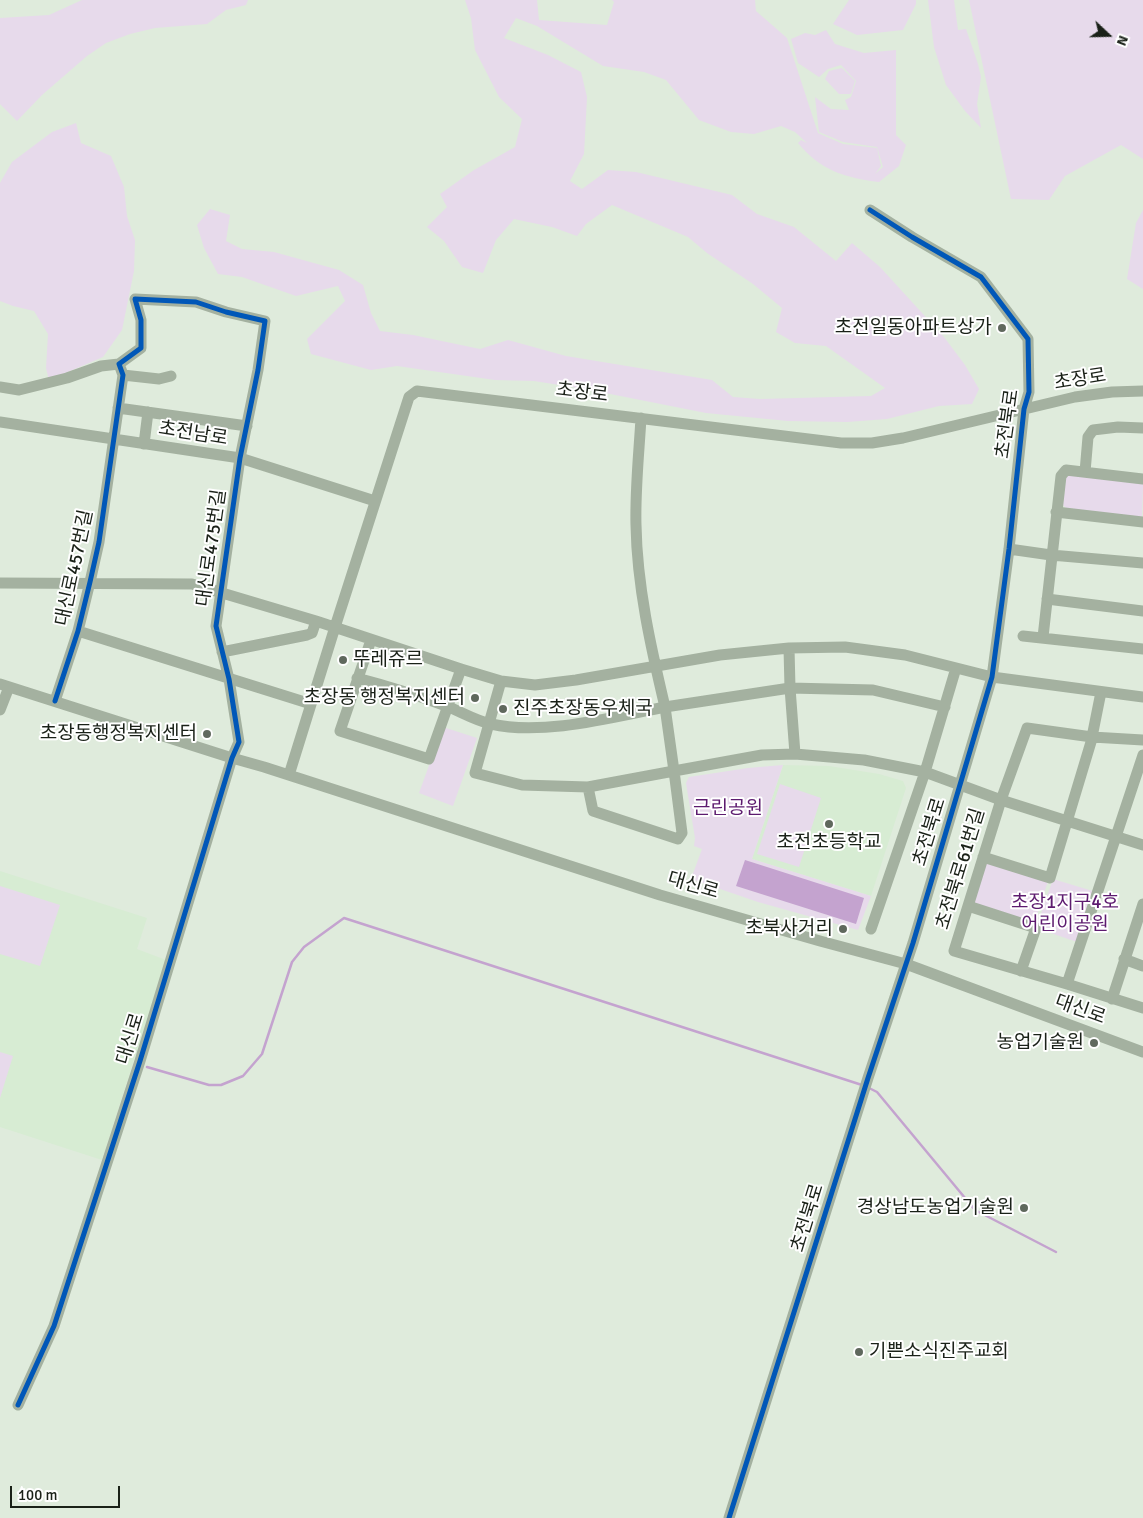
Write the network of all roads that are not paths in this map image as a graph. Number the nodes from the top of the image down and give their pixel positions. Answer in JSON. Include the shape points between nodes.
{"nodes":[{"id":1,"x":870,"y":210,"type":"dead end"},
{"id":2,"x":121,"y":370,"type":"junction"},
{"id":3,"x":170,"y":376,"type":"dead end"},
{"id":4,"x":0,"y":387,"type":"edge"},
{"id":5,"x":1143,"y":391,"type":"edge"},
{"id":6,"x":118,"y":408,"type":"junction"},
{"id":7,"x":1024,"y":409,"type":"junction"},
{"id":8,"x":148,"y":412,"type":"junction"},
{"id":9,"x":641,"y":418,"type":"junction"},
{"id":10,"x":0,"y":422,"type":"edge"},
{"id":11,"x":246,"y":426,"type":"junction"},
{"id":12,"x":1143,"y":428,"type":"edge"},
{"id":13,"x":114,"y":439,"type":"junction"},
{"id":14,"x":144,"y":444,"type":"junction"},
{"id":15,"x":240,"y":458,"type":"junction"},
{"id":16,"x":1085,"y":472,"type":"junction"},
{"id":17,"x":1143,"y":479,"type":"edge"},
{"id":18,"x":375,"y":501,"type":"junction"},
{"id":19,"x":1056,"y":512,"type":"junction"},
{"id":20,"x":1143,"y":522,"type":"edge"},
{"id":21,"x":1009,"y":549,"type":"junction"},
{"id":22,"x":1051,"y":555,"type":"junction"},
{"id":23,"x":1143,"y":563,"type":"edge"},
{"id":24,"x":0,"y":582,"type":"edge"},
{"id":25,"x":90,"y":582,"type":"junction"},
{"id":26,"x":220,"y":592,"type":"junction"},
{"id":27,"x":1047,"y":600,"type":"junction"},
{"id":28,"x":1143,"y":611,"type":"edge"},
{"id":29,"x":316,"y":620,"type":"junction"},
{"id":30,"x":335,"y":626,"type":"junction"},
{"id":31,"x":78,"y":631,"type":"junction"},
{"id":32,"x":1022,"y":636,"type":"dead end"},
{"id":33,"x":1043,"y":638,"type":"junction"},
{"id":34,"x":371,"y":640,"type":"junction"},
{"id":35,"x":789,"y":648,"type":"junction"},
{"id":36,"x":1143,"y":649,"type":"edge"},
{"id":37,"x":222,"y":652,"type":"junction"},
{"id":38,"x":656,"y":667,"type":"junction"},
{"id":39,"x":956,"y":668,"type":"junction"},
{"id":40,"x":461,"y":670,"type":"junction"},
{"id":41,"x":992,"y":677,"type":"junction"},
{"id":42,"x":358,"y":678,"type":"junction"},
{"id":43,"x":228,"y":679,"type":"junction"},
{"id":44,"x":501,"y":680,"type":"junction"},
{"id":45,"x":4,"y":686,"type":"edge"},
{"id":46,"x":790,"y":688,"type":"junction"},
{"id":47,"x":1101,"y":692,"type":"junction"},
{"id":48,"x":1143,"y":697,"type":"edge"},
{"id":49,"x":54,"y":701,"type":"junction"},
{"id":50,"x":311,"y":704,"type":"junction"},
{"id":51,"x":448,"y":707,"type":"junction"},
{"id":52,"x":665,"y":707,"type":"junction"},
{"id":53,"x":946,"y":707,"type":"junction"},
{"id":54,"x":0,"y":710,"type":"edge"},
{"id":55,"x":490,"y":724,"type":"junction"},
{"id":56,"x":1092,"y":737,"type":"junction"},
{"id":57,"x":1143,"y":740,"type":"edge"},
{"id":58,"x":795,"y":754,"type":"junction"},
{"id":59,"x":1143,"y":755,"type":"edge"},
{"id":60,"x":232,"y":758,"type":"junction"},
{"id":61,"x":674,"y":770,"type":"junction"},
{"id":62,"x":925,"y":772,"type":"junction"},
{"id":63,"x":290,"y":775,"type":"junction"},
{"id":64,"x":960,"y":786,"type":"junction"},
{"id":65,"x":588,"y":787,"type":"junction"},
{"id":66,"x":1001,"y":800,"type":"junction"},
{"id":67,"x":1068,"y":820,"type":"junction"},
{"id":68,"x":1116,"y":836,"type":"junction"},
{"id":69,"x":1143,"y":845,"type":"edge"},
{"id":70,"x":983,"y":857,"type":"junction"},
{"id":71,"x":1143,"y":904,"type":"edge"},
{"id":72,"x":968,"y":906,"type":"junction"},
{"id":73,"x":871,"y":929,"type":"dead end"},
{"id":74,"x":1124,"y":960,"type":"junction"},
{"id":75,"x":906,"y":964,"type":"junction"},
{"id":76,"x":1143,"y":966,"type":"edge"},
{"id":77,"x":1021,"y":971,"type":"junction"},
{"id":78,"x":1066,"y":984,"type":"junction"},
{"id":79,"x":1112,"y":999,"type":"junction"},
{"id":80,"x":1143,"y":1008,"type":"edge"},
{"id":81,"x":1143,"y":1052,"type":"edge"},
{"id":82,"x":18,"y":1405,"type":"dead end"},
{"id":83,"x":729,"y":1518,"type":"edge"}],
"edges":[{"from":1,"to":7,"type":"street","name":"초전북로","via":[[981,277],[1028,339],[1029,392]]},
{"from":2,"to":3,"type":"street","via":[[159,379]]},
{"from":2,"to":4,"type":"street","via":[[101,366],[19,390]]},
{"from":2,"to":6,"type":"street","name":"대신로457번길"},
{"from":2,"to":11,"type":"street","name":"대신로475번길","via":[[141,348],[141,320],[135,300],[196,302],[265,321]]},
{"from":5,"to":7,"type":"street","name":"초장로","via":[[1075,397]]},
{"from":6,"to":8,"type":"street"},
{"from":6,"to":13,"type":"street","name":"대신로457번길"},
{"from":7,"to":9,"type":"street","name":"초장로","via":[[910,436],[872,443],[841,444]]},
{"from":7,"to":21,"type":"street","name":"초전북로"},
{"from":8,"to":11,"type":"street"},
{"from":8,"to":14,"type":"street"},
{"from":9,"to":18,"type":"street","name":"초장로","via":[[417,391],[409,397]]},
{"from":9,"to":38,"type":"street","via":[[637,555]]},
{"from":10,"to":13,"type":"street","name":"초전남로"},
{"from":11,"to":15,"type":"street","name":"대신로475번길"},
{"from":12,"to":16,"type":"street","via":[[1093,430],[1088,438]]},
{"from":13,"to":14,"type":"street","name":"초전남로"},
{"from":13,"to":25,"type":"street","name":"대신로457번길"},
{"from":14,"to":15,"type":"street","name":"초전남로"},
{"from":15,"to":18,"type":"street","name":"초전남로"},
{"from":15,"to":26,"type":"street","name":"대신로475번길"},
{"from":16,"to":17,"type":"street"},
{"from":16,"to":19,"type":"street","via":[[1066,470],[1061,476]]},
{"from":18,"to":30,"type":"street","name":"초장로"},
{"from":19,"to":20,"type":"street"},
{"from":19,"to":22,"type":"street"},
{"from":21,"to":22,"type":"street"},
{"from":21,"to":41,"type":"street","name":"초전북로"},
{"from":22,"to":23,"type":"street"},
{"from":22,"to":27,"type":"street"},
{"from":24,"to":25,"type":"street"},
{"from":25,"to":26,"type":"street","via":[[192,584]]},
{"from":25,"to":31,"type":"street","name":"대신로457번길"},
{"from":26,"to":29,"type":"street"},
{"from":26,"to":37,"type":"street","name":"대신로475번길","via":[[216,626]]},
{"from":27,"to":28,"type":"street"},
{"from":27,"to":33,"type":"street"},
{"from":29,"to":30,"type":"street"},
{"from":29,"to":37,"type":"street","via":[[307,636]]},
{"from":30,"to":34,"type":"street"},
{"from":30,"to":50,"type":"street","name":"초장로"},
{"from":31,"to":43,"type":"street"},
{"from":31,"to":49,"type":"street","name":"대신로457번길"},
{"from":32,"to":33,"type":"street"},
{"from":33,"to":36,"type":"street"},
{"from":34,"to":40,"type":"street"},
{"from":34,"to":42,"type":"street"},
{"from":35,"to":38,"type":"street","via":[[720,655]]},
{"from":35,"to":39,"type":"street","via":[[846,647],[905,655]]},
{"from":35,"to":46,"type":"street"},
{"from":37,"to":43,"type":"street","name":"대신로475번길"},
{"from":38,"to":44,"type":"street","via":[[535,685]]},
{"from":38,"to":52,"type":"street"},
{"from":39,"to":41,"type":"street"},
{"from":39,"to":53,"type":"street"},
{"from":40,"to":44,"type":"street"},
{"from":40,"to":51,"type":"street"},
{"from":41,"to":47,"type":"street"},
{"from":41,"to":64,"type":"street","name":"초전북로"},
{"from":42,"to":51,"type":"street"},
{"from":42,"to":51,"type":"street","via":[[340,731],[429,759]]},
{"from":43,"to":50,"type":"street"},
{"from":43,"to":60,"type":"street","name":"대신로475번길","via":[[239,742]]},
{"from":44,"to":55,"type":"street"},
{"from":45,"to":49,"type":"street","name":"대신로"},
{"from":45,"to":54,"type":"street","name":"대신로"},
{"from":46,"to":52,"type":"street"},
{"from":46,"to":53,"type":"street","via":[[873,690]]},
{"from":46,"to":58,"type":"street"},
{"from":47,"to":48,"type":"street"},
{"from":47,"to":56,"type":"street"},
{"from":49,"to":60,"type":"street","name":"대신로"},
{"from":50,"to":63,"type":"street","name":"초장로"},
{"from":51,"to":55,"type":"street"},
{"from":52,"to":55,"type":"street","via":[[573,724],[514,728]]},
{"from":52,"to":61,"type":"street"},
{"from":53,"to":62,"type":"street"},
{"from":55,"to":65,"type":"street","name":"초전북로61번길","via":[[475,773],[522,785]]},
{"from":56,"to":57,"type":"street","name":"초전북로61번길"},
{"from":56,"to":66,"type":"street","name":"초전북로61번길","via":[[1026,728]]},
{"from":56,"to":67,"type":"street"},
{"from":58,"to":61,"type":"street","name":"초전북로61번길","via":[[762,755]]},
{"from":58,"to":62,"type":"street","name":"초전북로61번길","via":[[864,760]]},
{"from":59,"to":68,"type":"street"},
{"from":60,"to":63,"type":"street","name":"대신로"},
{"from":60,"to":82,"type":"street","name":"대신로","via":[[140,1061],[54,1326]]},
{"from":61,"to":65,"type":"street","name":"초전북로61번길"},
{"from":61,"to":65,"type":"street","via":[[682,833],[678,839],[593,811]]},
{"from":62,"to":64,"type":"street","name":"초전북로61번길"},
{"from":62,"to":73,"type":"street"},
{"from":63,"to":75,"type":"street","name":"대신로","via":[[660,895]]},
{"from":64,"to":66,"type":"street","name":"초전북로61번길"},
{"from":64,"to":75,"type":"street","name":"초전북로"},
{"from":66,"to":67,"type":"street","name":"초전북로61번길"},
{"from":66,"to":70,"type":"street","name":"초전북로61번길"},
{"from":67,"to":68,"type":"street","name":"초전북로61번길"},
{"from":67,"to":70,"type":"street","via":[[1050,878]]},
{"from":68,"to":69,"type":"street","name":"초전북로61번길"},
{"from":68,"to":78,"type":"street"},
{"from":70,"to":72,"type":"street","name":"초전북로61번길"},
{"from":71,"to":74,"type":"street"},
{"from":72,"to":77,"type":"street","via":[[1036,928]]},
{"from":72,"to":77,"type":"street","name":"초전북로61번길","via":[[954,951]]},
{"from":74,"to":76,"type":"street"},
{"from":74,"to":79,"type":"street"},
{"from":75,"to":81,"type":"street","name":"대신로"},
{"from":75,"to":83,"type":"street","name":"초전북로"},
{"from":77,"to":78,"type":"street","name":"초전북로61번길"},
{"from":78,"to":79,"type":"street","name":"초전북로61번길"},
{"from":79,"to":80,"type":"street","name":"초전북로61번길"}]}
